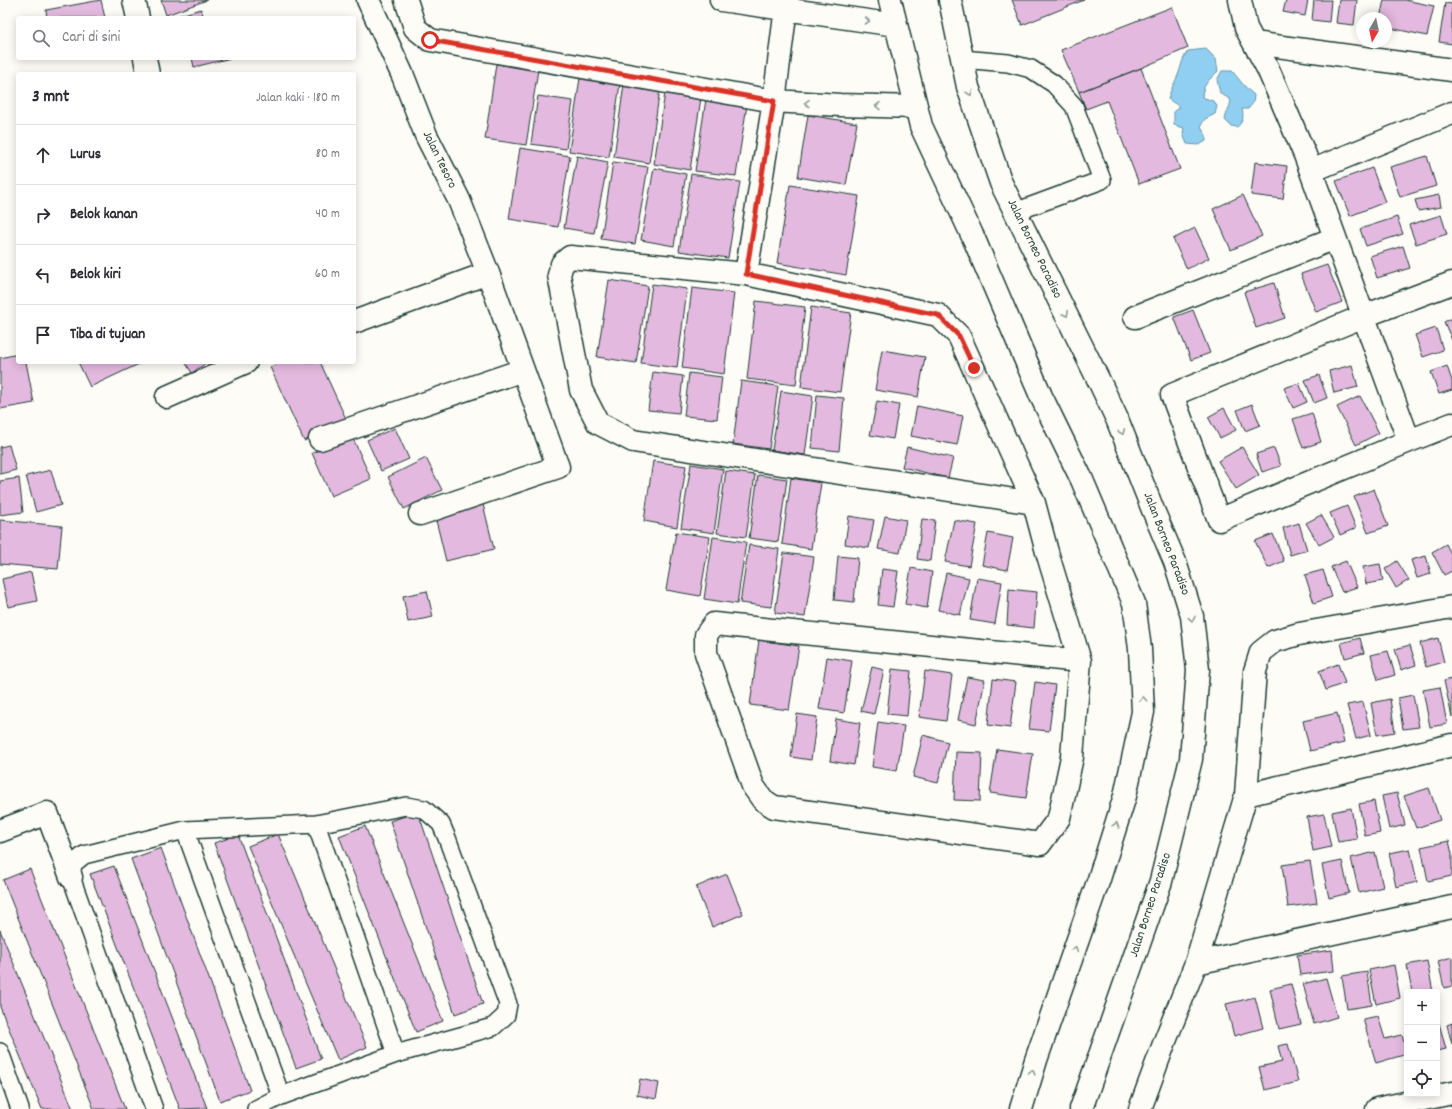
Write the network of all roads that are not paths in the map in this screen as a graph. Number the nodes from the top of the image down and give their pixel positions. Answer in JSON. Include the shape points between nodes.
{"nodes":[{"id":1,"x":134,"y":0,"type":"edge"},
{"id":2,"x":368,"y":0,"type":"edge"},
{"id":3,"x":406,"y":0,"type":"edge"},
{"id":4,"x":721,"y":0,"type":"edge"},
{"id":5,"x":890,"y":0,"type":"edge"},
{"id":6,"x":950,"y":0,"type":"edge"},
{"id":7,"x":1240,"y":0,"type":"edge"},
{"id":8,"x":786,"y":5,"type":"edge"},
{"id":9,"x":138,"y":16,"type":"edge"},
{"id":10,"x":896,"y":25,"type":"junction"},
{"id":11,"x":1254,"y":43,"type":"junction"},
{"id":12,"x":962,"y":59,"type":"junction"},
{"id":13,"x":145,"y":60,"type":"edge"},
{"id":14,"x":1452,"y":70,"type":"edge"},
{"id":15,"x":148,"y":72,"type":"edge"},
{"id":16,"x":774,"y":101,"type":"junction"},
{"id":17,"x":916,"y":107,"type":"junction"},
{"id":18,"x":1452,"y":113,"type":"edge"},
{"id":19,"x":1311,"y":171,"type":"junction"},
{"id":20,"x":1015,"y":212,"type":"junction"},
{"id":21,"x":1335,"y":238,"type":"junction"},
{"id":22,"x":488,"y":273,"type":"junction"},
{"id":23,"x":746,"y":274,"type":"junction"},
{"id":24,"x":1452,"y":283,"type":"edge"},
{"id":25,"x":1364,"y":316,"type":"junction"},
{"id":26,"x":1135,"y":317,"type":"dead end"},
{"id":27,"x":356,"y":321,"type":"edge"},
{"id":28,"x":241,"y":364,"type":"edge"},
{"id":29,"x":523,"y":370,"type":"junction"},
{"id":30,"x":167,"y":397,"type":"dead end"},
{"id":31,"x":1452,"y":424,"type":"edge"},
{"id":32,"x":320,"y":439,"type":"dead end"},
{"id":33,"x":1409,"y":441,"type":"junction"},
{"id":34,"x":1034,"y":503,"type":"junction"},
{"id":35,"x":420,"y":514,"type":"dead end"},
{"id":36,"x":1452,"y":607,"type":"edge"},
{"id":37,"x":1080,"y":661,"type":"junction"},
{"id":38,"x":1452,"y":745,"type":"edge"},
{"id":39,"x":1246,"y":795,"type":"junction"},
{"id":40,"x":316,"y":824,"type":"junction"},
{"id":41,"x":185,"y":830,"type":"junction"},
{"id":42,"x":0,"y":831,"type":"edge"},
{"id":43,"x":71,"y":877,"type":"junction"},
{"id":44,"x":1452,"y":907,"type":"edge"},
{"id":45,"x":1196,"y":963,"type":"junction"},
{"id":46,"x":0,"y":1052,"type":"edge"},
{"id":47,"x":396,"y":1054,"type":"junction"},
{"id":48,"x":7,"y":1093,"type":"edge"},
{"id":49,"x":1452,"y":1093,"type":"edge"},
{"id":50,"x":281,"y":1096,"type":"junction"},
{"id":51,"x":1027,"y":1108,"type":"edge"},
{"id":52,"x":20,"y":1109,"type":"edge"},
{"id":53,"x":154,"y":1109,"type":"edge"},
{"id":54,"x":256,"y":1109,"type":"edge"},
{"id":55,"x":1081,"y":1109,"type":"edge"},
{"id":56,"x":1140,"y":1109,"type":"edge"},
{"id":57,"x":1377,"y":1109,"type":"edge"}],
"edges":[{"from":1,"to":9,"type":"street"},
{"from":2,"to":22,"type":"street","name":"Jalan Tesoro","via":[[403,76],[426,135],[459,200]]},
{"from":3,"to":16,"type":"street","via":[[415,28],[430,40]]},
{"from":4,"to":8,"type":"street"},
{"from":5,"to":10,"type":"street"},
{"from":6,"to":12,"type":"street","name":"Jalan Borneo Paradiso"},
{"from":7,"to":11,"type":"street","via":[[1246,28]]},
{"from":8,"to":10,"type":"street","one_way":true},
{"from":8,"to":16,"type":"street"},
{"from":10,"to":17,"type":"street"},
{"from":11,"to":14,"type":"street"},
{"from":11,"to":19,"type":"street","via":[[1268,68]]},
{"from":12,"to":20,"type":"street","name":"Jalan Borneo Paradiso","one_way":true,"via":[[968,87],[1001,182]]},
{"from":12,"to":20,"type":"lane","via":[[1008,63],[1031,69],[1054,84],[1074,106],[1102,180]]},
{"from":13,"to":15,"type":"street"},
{"from":17,"to":16,"type":"street","one_way":true},
{"from":16,"to":23,"type":"street"},
{"from":51,"to":17,"type":"street","one_way":true,"via":[[1036,1060],[1125,796],[1143,712],[1140,649],[1134,603],[1082,480],[1041,396],[974,239],[921,126]]},
{"from":18,"to":19,"type":"street"},
{"from":19,"to":21,"type":"street"},
{"from":20,"to":55,"type":"street","name":"Jalan Borneo Paradiso","one_way":true,"via":[[1102,385],[1175,562],[1192,616],[1198,670],[1191,759],[1161,881]]},
{"from":21,"to":25,"type":"street"},
{"from":21,"to":26,"type":"street"},
{"from":22,"to":27,"type":"street"},
{"from":22,"to":29,"type":"street","name":"Jalan Tesoro"},
{"from":23,"to":34,"type":"street","via":[[938,315],[959,336]]},
{"from":23,"to":34,"type":"street","via":[[570,257],[562,264],[559,275],[581,390],[598,423],[633,441]]},
{"from":24,"to":25,"type":"street"},
{"from":25,"to":33,"type":"street"},
{"from":25,"to":33,"type":"street","via":[[1172,395],[1219,520]]},
{"from":28,"to":30,"type":"street"},
{"from":29,"to":32,"type":"street"},
{"from":29,"to":35,"type":"street","name":"Jalan Tesoro","via":[[558,467]]},
{"from":31,"to":33,"type":"street"},
{"from":34,"to":37,"type":"street"},
{"from":36,"to":39,"type":"street","via":[[1299,634],[1275,641],[1261,652],[1255,671]]},
{"from":37,"to":37,"type":"street","via":[[714,624],[706,635],[706,653],[753,786],[762,800],[774,807],[1040,844],[1059,818],[1066,787],[1072,757]]},
{"from":38,"to":39,"type":"street"},
{"from":39,"to":45,"type":"street"},
{"from":40,"to":41,"type":"lane"},
{"from":40,"to":47,"type":"lane"},
{"from":40,"to":47,"type":"lane","via":[[406,806],[424,809],[441,824],[508,1004],[506,1015],[493,1027]]},
{"from":41,"to":43,"type":"lane","via":[[84,855],[73,864]]},
{"from":41,"to":50,"type":"lane"},
{"from":42,"to":43,"type":"street","via":[[47,813]]},
{"from":43,"to":53,"type":"lane"},
{"from":44,"to":45,"type":"street"},
{"from":45,"to":56,"type":"street"},
{"from":46,"to":48,"type":"lane"},
{"from":47,"to":50,"type":"lane"},
{"from":48,"to":52,"type":"lane"},
{"from":49,"to":57,"type":"street"},
{"from":50,"to":54,"type":"lane"}]}
